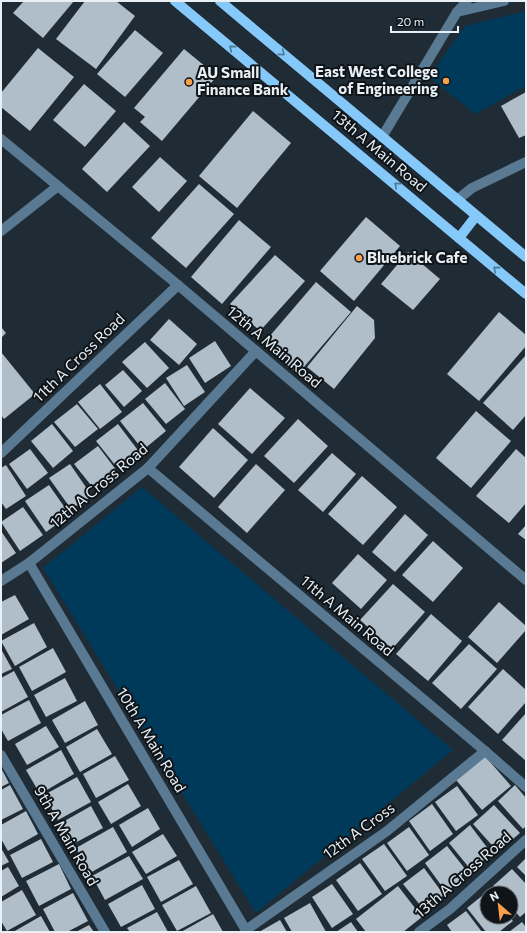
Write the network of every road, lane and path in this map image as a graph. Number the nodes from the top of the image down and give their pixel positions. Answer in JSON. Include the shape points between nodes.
{"nodes":[{"id":1,"x":175,"y":1,"type":"edge"},
{"id":2,"x":220,"y":1,"type":"edge"},
{"id":3,"x":467,"y":1,"type":"edge"},
{"id":4,"x":504,"y":1,"type":"edge"},
{"id":5,"x":457,"y":12,"type":"junction"},
{"id":6,"x":382,"y":137,"type":"junction"},
{"id":7,"x":1,"y":139,"type":"edge"},
{"id":8,"x":526,"y":162,"type":"edge"},
{"id":9,"x":58,"y":186,"type":"junction"},
{"id":10,"x":457,"y":200,"type":"junction"},
{"id":11,"x":476,"y":216,"type":"junction"},
{"id":12,"x":1,"y":231,"type":"edge"},
{"id":13,"x":459,"y":238,"type":"junction"},
{"id":14,"x":526,"y":257,"type":"edge"},
{"id":15,"x":178,"y":285,"type":"junction"},
{"id":16,"x":526,"y":294,"type":"edge"},
{"id":17,"x":256,"y":351,"type":"junction"},
{"id":18,"x":1,"y":453,"type":"edge"},
{"id":19,"x":148,"y":468,"type":"junction"},
{"id":20,"x":30,"y":563,"type":"junction"},
{"id":21,"x":526,"y":580,"type":"edge"},
{"id":22,"x":1,"y":581,"type":"edge"},
{"id":23,"x":485,"y":751,"type":"junction"},
{"id":24,"x":1,"y":755,"type":"edge"},
{"id":25,"x":526,"y":788,"type":"edge"},
{"id":26,"x":526,"y":840,"type":"edge"},
{"id":27,"x":247,"y":931,"type":"edge"},
{"id":28,"x":105,"y":932,"type":"edge"},
{"id":29,"x":419,"y":932,"type":"edge"}],
"edges":[{"from":13,"to":1,"type":"main road","name":"13th A Main Road","one_way":true},
{"from":2,"to":6,"type":"main road","name":"13th A Main Road","one_way":true},
{"from":3,"to":5,"type":"street"},
{"from":4,"to":5,"type":"street"},
{"from":5,"to":6,"type":"street"},
{"from":6,"to":10,"type":"main road","name":"13th A Main Road"},
{"from":7,"to":9,"type":"street","name":"12th A Main Road"},
{"from":8,"to":10,"type":"street","via":[[472,188]]},
{"from":9,"to":12,"type":"street"},
{"from":9,"to":15,"type":"street","name":"12th A Main Road"},
{"from":10,"to":11,"type":"main road","name":"13th A Main Road"},
{"from":11,"to":13,"type":"main road"},
{"from":11,"to":14,"type":"main road","name":"13th A Main Road"},
{"from":16,"to":13,"type":"main road","name":"13th A Main Road","one_way":true},
{"from":15,"to":17,"type":"street","name":"12th A Main Road"},
{"from":15,"to":18,"type":"street","name":"11th A Cross Road"},
{"from":17,"to":19,"type":"street","name":"12th A Cross Road"},
{"from":17,"to":21,"type":"street","name":"12th A Main Road"},
{"from":19,"to":20,"type":"street","name":"12th A Cross Road"},
{"from":19,"to":23,"type":"street","name":"11th A Main Road"},
{"from":20,"to":22,"type":"street","name":"12th A Cross Road"},
{"from":20,"to":27,"type":"street","name":"10th A Main Road"},
{"from":23,"to":25,"type":"street","name":"11th A Main Road"},
{"from":23,"to":27,"type":"street","name":"12th A Cross","via":[[386,831]]},
{"from":24,"to":28,"type":"street","name":"9th A Main Road"},
{"from":26,"to":29,"type":"street","name":"13th A Cross Road","via":[[450,909]]}]}
